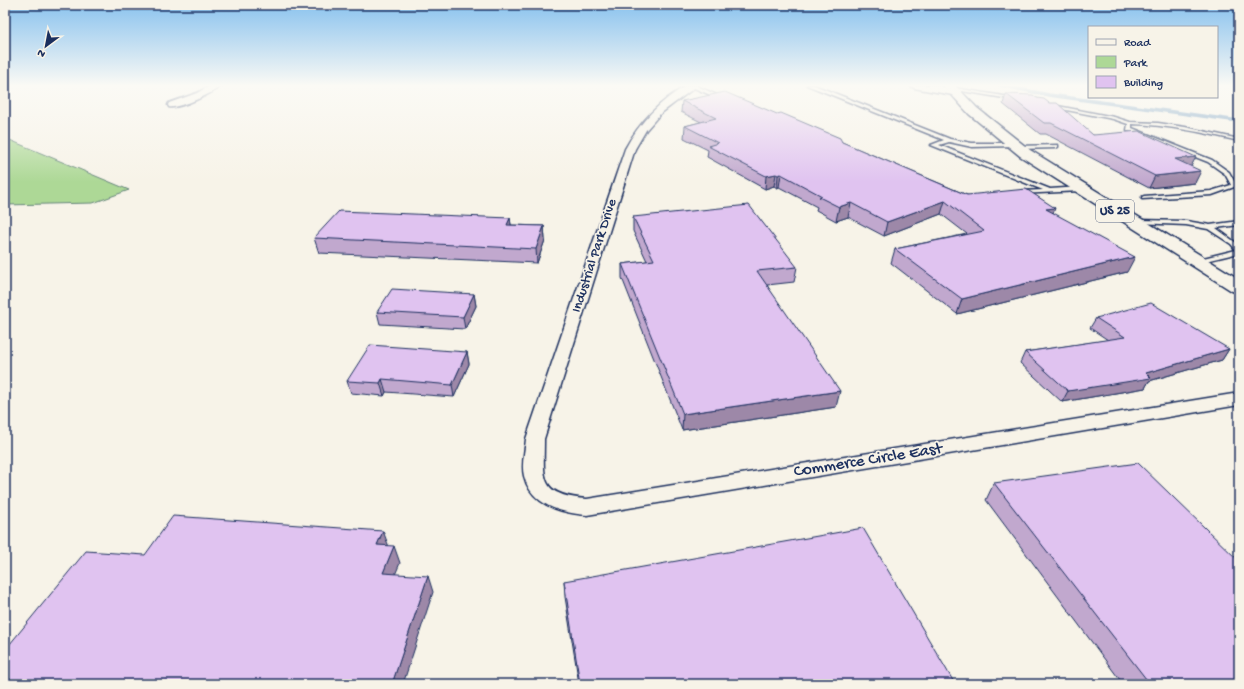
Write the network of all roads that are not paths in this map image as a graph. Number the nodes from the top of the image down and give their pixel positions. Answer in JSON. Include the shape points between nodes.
{"nodes":[{"id":1,"x":651,"y":117,"type":"edge"},
{"id":2,"x":891,"y":117,"type":"edge"},
{"id":3,"x":981,"y":117,"type":"edge"},
{"id":4,"x":1110,"y":117,"type":"edge"},
{"id":5,"x":1130,"y":123,"type":"junction"},
{"id":6,"x":949,"y":140,"type":"junction"},
{"id":7,"x":1239,"y":140,"type":"edge"},
{"id":8,"x":1016,"y":146,"type":"junction"},
{"id":9,"x":1056,"y":146,"type":"dead end"},
{"id":10,"x":1081,"y":189,"type":"junction"},
{"id":11,"x":1051,"y":191,"type":"junction"},
{"id":12,"x":1012,"y":194,"type":"edge"},
{"id":13,"x":1144,"y":198,"type":"dead end"},
{"id":14,"x":1133,"y":221,"type":"junction"},
{"id":15,"x":1239,"y":223,"type":"edge"},
{"id":16,"x":1210,"y":227,"type":"junction"},
{"id":17,"x":1239,"y":250,"type":"edge"},
{"id":18,"x":1196,"y":261,"type":"junction"},
{"id":19,"x":1239,"y":287,"type":"edge"},
{"id":20,"x":1239,"y":399,"type":"edge"},
{"id":21,"x":535,"y":450,"type":"joint"}],
"edges":[{"from":1,"to":21,"type":"street","name":"Industrial Park Drive","via":[[633,143],[535,439]]},
{"from":2,"to":6,"type":"lane"},
{"from":3,"to":8,"type":"main road","number":"US 25"},
{"from":4,"to":5,"type":"lane"},
{"from":5,"to":7,"type":"lane","via":[[1200,130]]},
{"from":5,"to":13,"type":"lane","via":[[1129,129],[1210,161],[1227,173],[1234,186],[1212,193]]},
{"from":6,"to":8,"type":"lane","via":[[972,145]]},
{"from":6,"to":11,"type":"lane","via":[[934,145]]},
{"from":8,"to":9,"type":"lane"},
{"from":8,"to":10,"type":"main road","number":"US 25"},
{"from":10,"to":11,"type":"lane"},
{"from":10,"to":14,"type":"main road","number":"US 25"},
{"from":11,"to":12,"type":"lane"},
{"from":14,"to":16,"type":"lane","via":[[1186,223]]},
{"from":14,"to":18,"type":"main road","number":"US 25"},
{"from":15,"to":16,"type":"lane"},
{"from":16,"to":17,"type":"lane"},
{"from":17,"to":18,"type":"lane"},
{"from":18,"to":19,"type":"main road","number":"US 25"},
{"from":20,"to":21,"type":"street","name":"Commerce Circle East","via":[[587,507],[563,504],[540,488],[534,476]]}]}
